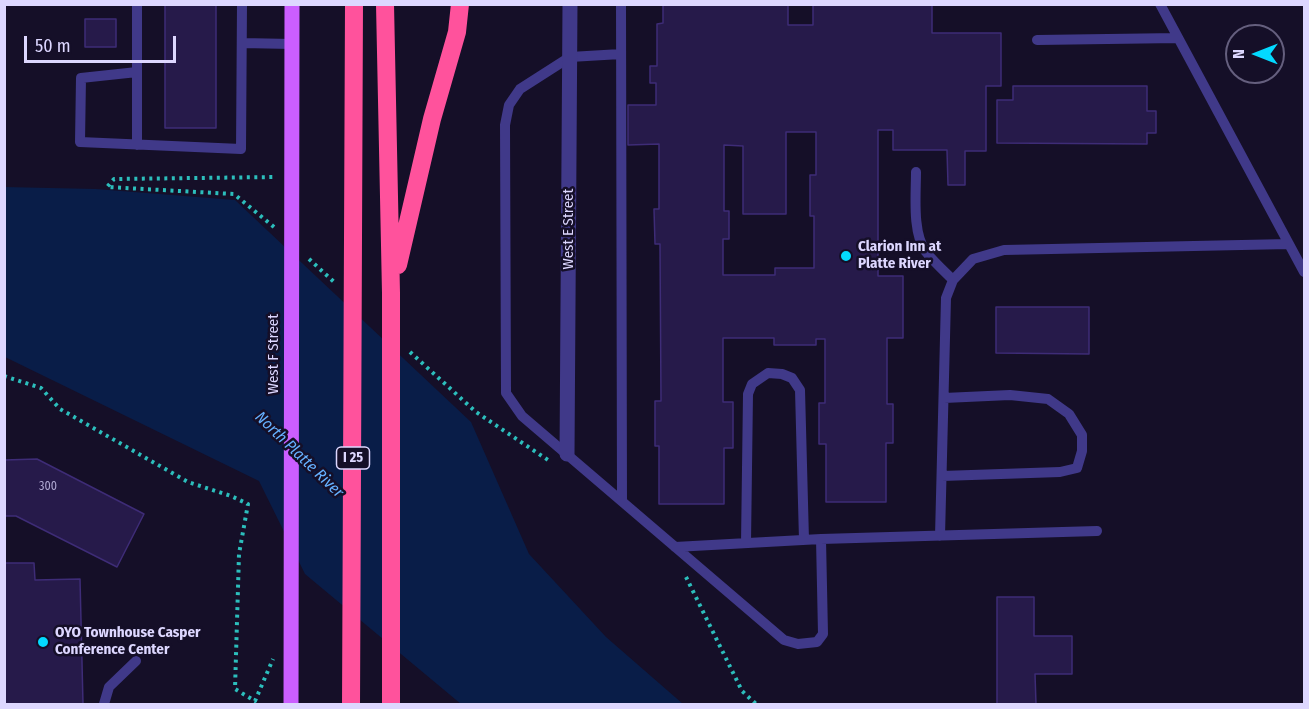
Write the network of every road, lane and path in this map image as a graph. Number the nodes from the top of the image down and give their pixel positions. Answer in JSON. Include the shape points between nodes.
{"nodes":[{"id":1,"x":137,"y":4,"type":"edge"},
{"id":2,"x":242,"y":4,"type":"edge"},
{"id":3,"x":292,"y":4,"type":"edge"},
{"id":4,"x":354,"y":4,"type":"edge"},
{"id":5,"x":385,"y":4,"type":"edge"},
{"id":6,"x":460,"y":4,"type":"edge"},
{"id":7,"x":570,"y":4,"type":"edge"},
{"id":8,"x":621,"y":4,"type":"edge"},
{"id":9,"x":1160,"y":4,"type":"edge"},
{"id":10,"x":1178,"y":38,"type":"junction"},
{"id":11,"x":1037,"y":40,"type":"dead end"},
{"id":12,"x":242,"y":44,"type":"junction"},
{"id":13,"x":292,"y":44,"type":"junction"},
{"id":14,"x":621,"y":54,"type":"junction"},
{"id":15,"x":570,"y":57,"type":"junction"},
{"id":16,"x":137,"y":72,"type":"junction"},
{"id":17,"x":137,"y":145,"type":"junction"},
{"id":18,"x":916,"y":172,"type":"dead end"},
{"id":19,"x":1289,"y":244,"type":"junction"},
{"id":20,"x":1305,"y":272,"type":"edge"},
{"id":21,"x":953,"y":280,"type":"junction"},
{"id":22,"x":391,"y":293,"type":"junction"},
{"id":23,"x":4,"y":376,"type":"edge"},
{"id":24,"x":944,"y":398,"type":"junction"},
{"id":25,"x":567,"y":454,"type":"junction"},
{"id":26,"x":942,"y":476,"type":"junction"},
{"id":27,"x":622,"y":501,"type":"junction"},
{"id":28,"x":1097,"y":531,"type":"dead end"},
{"id":29,"x":940,"y":536,"type":"junction"},
{"id":30,"x":821,"y":539,"type":"junction"},
{"id":31,"x":804,"y":540,"type":"junction"},
{"id":32,"x":746,"y":543,"type":"junction"},
{"id":33,"x":675,"y":547,"type":"junction"},
{"id":34,"x":277,"y":649,"type":"dead end"},
{"id":35,"x":136,"y":660,"type":"dead end"},
{"id":36,"x":105,"y":705,"type":"edge"},
{"id":37,"x":291,"y":705,"type":"edge"},
{"id":38,"x":351,"y":705,"type":"edge"},
{"id":39,"x":391,"y":705,"type":"edge"}],
"edges":[{"from":1,"to":16,"type":"lane"},
{"from":2,"to":12,"type":"lane"},
{"from":3,"to":13,"type":"main road","name":"West F Street"},
{"from":4,"to":38,"type":"highway","number":"I 25"},
{"from":5,"to":22,"type":"highway","number":"I 25"},
{"from":6,"to":22,"type":"highway"},
{"from":7,"to":15,"type":"street","name":"West E Street"},
{"from":8,"to":14,"type":"lane"},
{"from":9,"to":10,"type":"lane"},
{"from":10,"to":11,"type":"lane"},
{"from":10,"to":19,"type":"lane"},
{"from":12,"to":13,"type":"lane"},
{"from":12,"to":17,"type":"lane","via":[[241,148]]},
{"from":13,"to":37,"type":"main road","name":"West F Street"},
{"from":14,"to":15,"type":"lane"},
{"from":14,"to":27,"type":"lane"},
{"from":15,"to":25,"type":"street","name":"West E Street"},
{"from":15,"to":25,"type":"lane","via":[[520,89],[509,105],[505,125],[506,393],[522,416]]},
{"from":16,"to":17,"type":"lane"},
{"from":16,"to":17,"type":"lane","via":[[81,78],[80,131],[80,142]]},
{"from":18,"to":21,"type":"lane","via":[[919,237],[925,251]]},
{"from":19,"to":20,"type":"lane"},
{"from":19,"to":21,"type":"lane","via":[[1004,250],[973,260]]},
{"from":21,"to":24,"type":"lane","via":[[946,298]]},
{"from":22,"to":39,"type":"highway","number":"I 25"},
{"from":23,"to":34,"type":"path","via":[[41,388],[60,409],[188,483],[248,504],[239,554],[236,689],[255,701]]},
{"from":24,"to":26,"type":"lane"},
{"from":24,"to":26,"type":"lane","via":[[1010,395],[1048,399],[1069,414],[1082,435],[1082,451],[1077,468],[1060,472]]},
{"from":25,"to":27,"type":"lane"},
{"from":26,"to":29,"type":"lane"},
{"from":27,"to":33,"type":"lane"},
{"from":28,"to":29,"type":"lane"},
{"from":29,"to":30,"type":"lane"},
{"from":30,"to":31,"type":"lane"},
{"from":30,"to":33,"type":"lane","via":[[823,634],[817,642],[798,644],[784,640]]},
{"from":31,"to":32,"type":"lane"},
{"from":31,"to":32,"type":"lane","via":[[800,390],[792,378],[768,374],[752,384],[748,394]]},
{"from":32,"to":33,"type":"lane"},
{"from":35,"to":36,"type":"lane","via":[[109,687]]}]}
